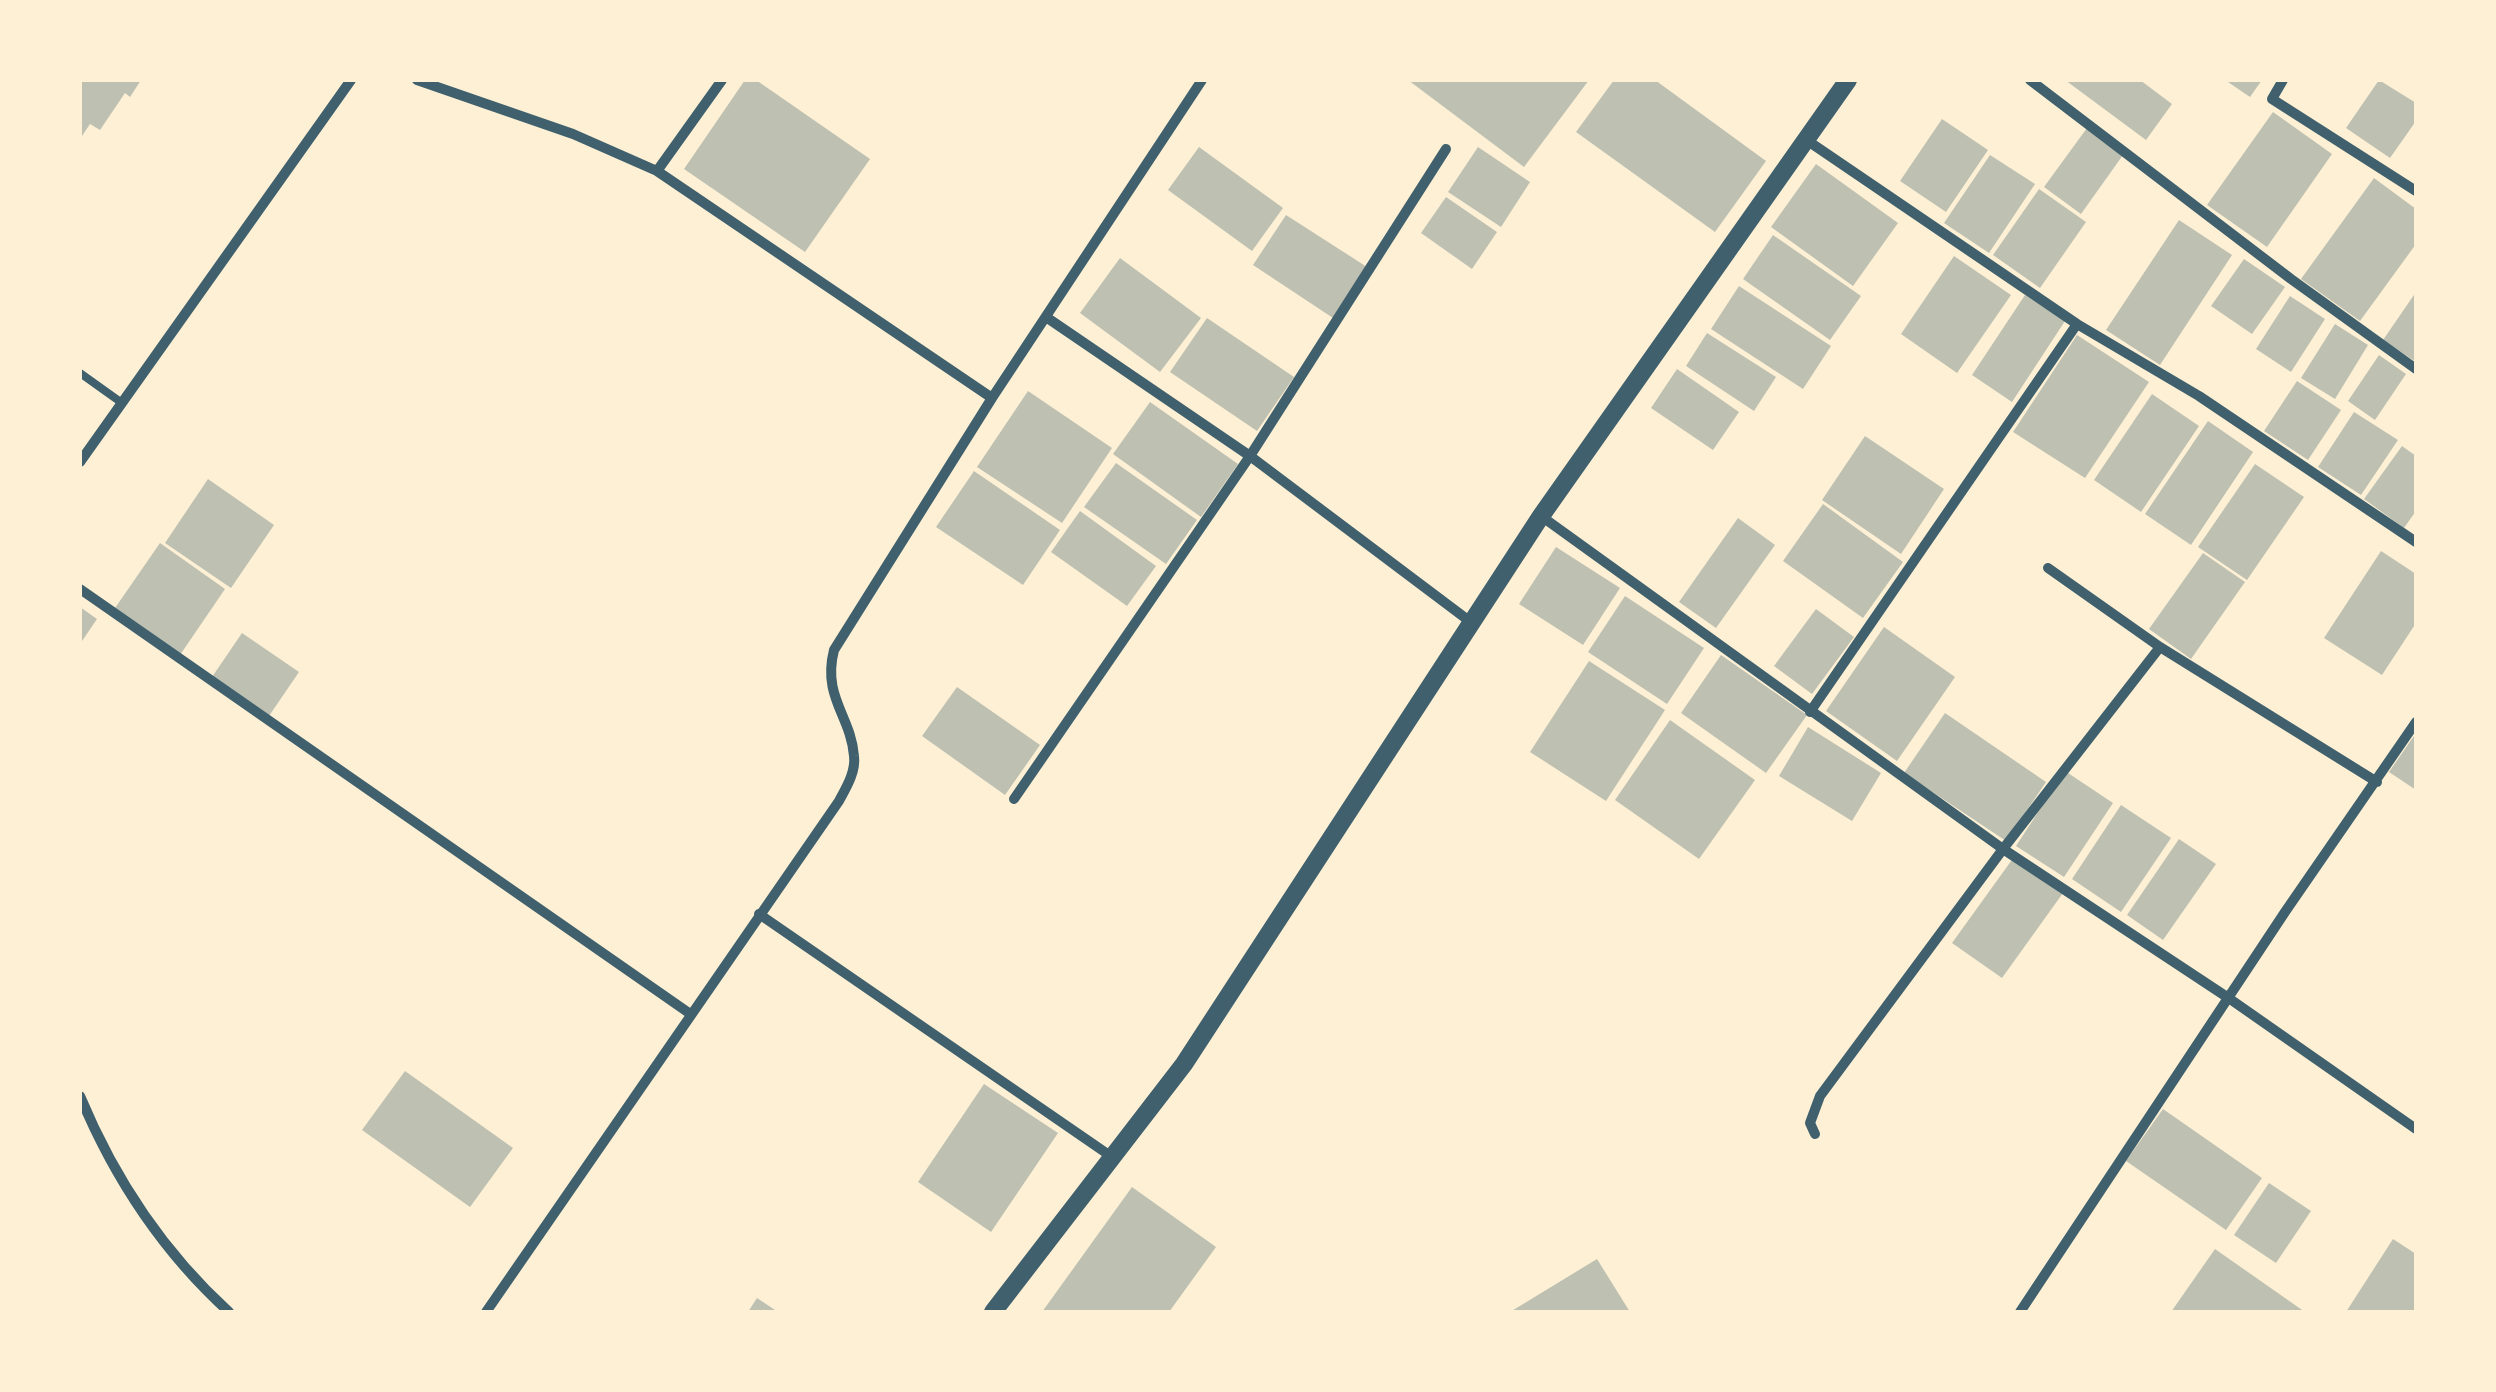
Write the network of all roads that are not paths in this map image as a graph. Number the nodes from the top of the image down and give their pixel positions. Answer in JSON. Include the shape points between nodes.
{"nodes":[{"id":1,"x":350,"y":80,"type":"edge"},
{"id":2,"x":417,"y":80,"type":"edge"},
{"id":3,"x":722,"y":80,"type":"edge"},
{"id":4,"x":1202,"y":80,"type":"edge"},
{"id":5,"x":1848,"y":80,"type":"edge"},
{"id":6,"x":2030,"y":80,"type":"edge"},
{"id":7,"x":2283,"y":80,"type":"edge"},
{"id":8,"x":1804,"y":138,"type":"junction"},
{"id":9,"x":1446,"y":149,"type":"dead end"},
{"id":10,"x":658,"y":172,"type":"junction"},
{"id":11,"x":2416,"y":191,"type":"edge"},
{"id":12,"x":1046,"y":317,"type":"junction"},
{"id":13,"x":2077,"y":324,"type":"junction"},
{"id":14,"x":2416,"y":368,"type":"edge"},
{"id":15,"x":80,"y":373,"type":"edge"},
{"id":16,"x":992,"y":398,"type":"junction"},
{"id":17,"x":122,"y":402,"type":"junction"},
{"id":18,"x":1250,"y":456,"type":"junction"},
{"id":19,"x":80,"y":462,"type":"edge"},
{"id":20,"x":1540,"y":516,"type":"junction"},
{"id":21,"x":2416,"y":542,"type":"edge"},
{"id":22,"x":2048,"y":568,"type":"dead end"},
{"id":23,"x":80,"y":589,"type":"edge"},
{"id":24,"x":1472,"y":623,"type":"junction"},
{"id":25,"x":2160,"y":648,"type":"junction"},
{"id":26,"x":1810,"y":712,"type":"junction"},
{"id":27,"x":2416,"y":722,"type":"edge"},
{"id":28,"x":2376,"y":782,"type":"junction"},
{"id":29,"x":1014,"y":800,"type":"dead end"},
{"id":30,"x":2003,"y":849,"type":"junction"},
{"id":31,"x":759,"y":914,"type":"junction"},
{"id":32,"x":2230,"y":999,"type":"junction"},
{"id":33,"x":689,"y":1013,"type":"junction"},
{"id":34,"x":80,"y":1096,"type":"edge"},
{"id":35,"x":2416,"y":1129,"type":"edge"},
{"id":36,"x":1815,"y":1134,"type":"dead end"},
{"id":37,"x":1112,"y":1158,"type":"junction"},
{"id":38,"x":229,"y":1312,"type":"edge"},
{"id":39,"x":486,"y":1312,"type":"edge"},
{"id":40,"x":993,"y":1312,"type":"edge"},
{"id":41,"x":2020,"y":1312,"type":"edge"}],
"edges":[{"from":1,"to":17,"type":"street"},
{"from":2,"to":10,"type":"street","via":[[573,134]]},
{"from":3,"to":10,"type":"street"},
{"from":4,"to":12,"type":"street"},
{"from":5,"to":8,"type":"street"},
{"from":6,"to":14,"type":"street"},
{"from":7,"to":11,"type":"street","via":[[2272,98]]},
{"from":8,"to":13,"type":"street"},
{"from":8,"to":20,"type":"street"},
{"from":9,"to":18,"type":"street"},
{"from":10,"to":16,"type":"street"},
{"from":12,"to":16,"type":"street"},
{"from":12,"to":18,"type":"street"},
{"from":13,"to":21,"type":"street","via":[[2199,396]]},
{"from":13,"to":26,"type":"street"},
{"from":15,"to":17,"type":"lane"},
{"from":16,"to":31,"type":"street","via":[[834,650],[832,691],[853,769],[839,801]]},
{"from":17,"to":19,"type":"street"},
{"from":18,"to":24,"type":"street"},
{"from":18,"to":29,"type":"street"},
{"from":20,"to":24,"type":"street"},
{"from":20,"to":26,"type":"street"},
{"from":22,"to":25,"type":"street"},
{"from":23,"to":33,"type":"street"},
{"from":24,"to":37,"type":"street","via":[[1184,1064]]},
{"from":25,"to":28,"type":"street"},
{"from":25,"to":30,"type":"street"},
{"from":26,"to":30,"type":"street"},
{"from":27,"to":28,"type":"street"},
{"from":28,"to":32,"type":"street"},
{"from":30,"to":32,"type":"street"},
{"from":30,"to":36,"type":"street","via":[[1820,1096],[1810,1123]]},
{"from":31,"to":33,"type":"street"},
{"from":31,"to":37,"type":"street"},
{"from":32,"to":35,"type":"street"},
{"from":32,"to":41,"type":"street"},
{"from":33,"to":39,"type":"street"},
{"from":34,"to":38,"type":"street","via":[[143,1215],[168,1251]]},
{"from":37,"to":40,"type":"street"}]}
